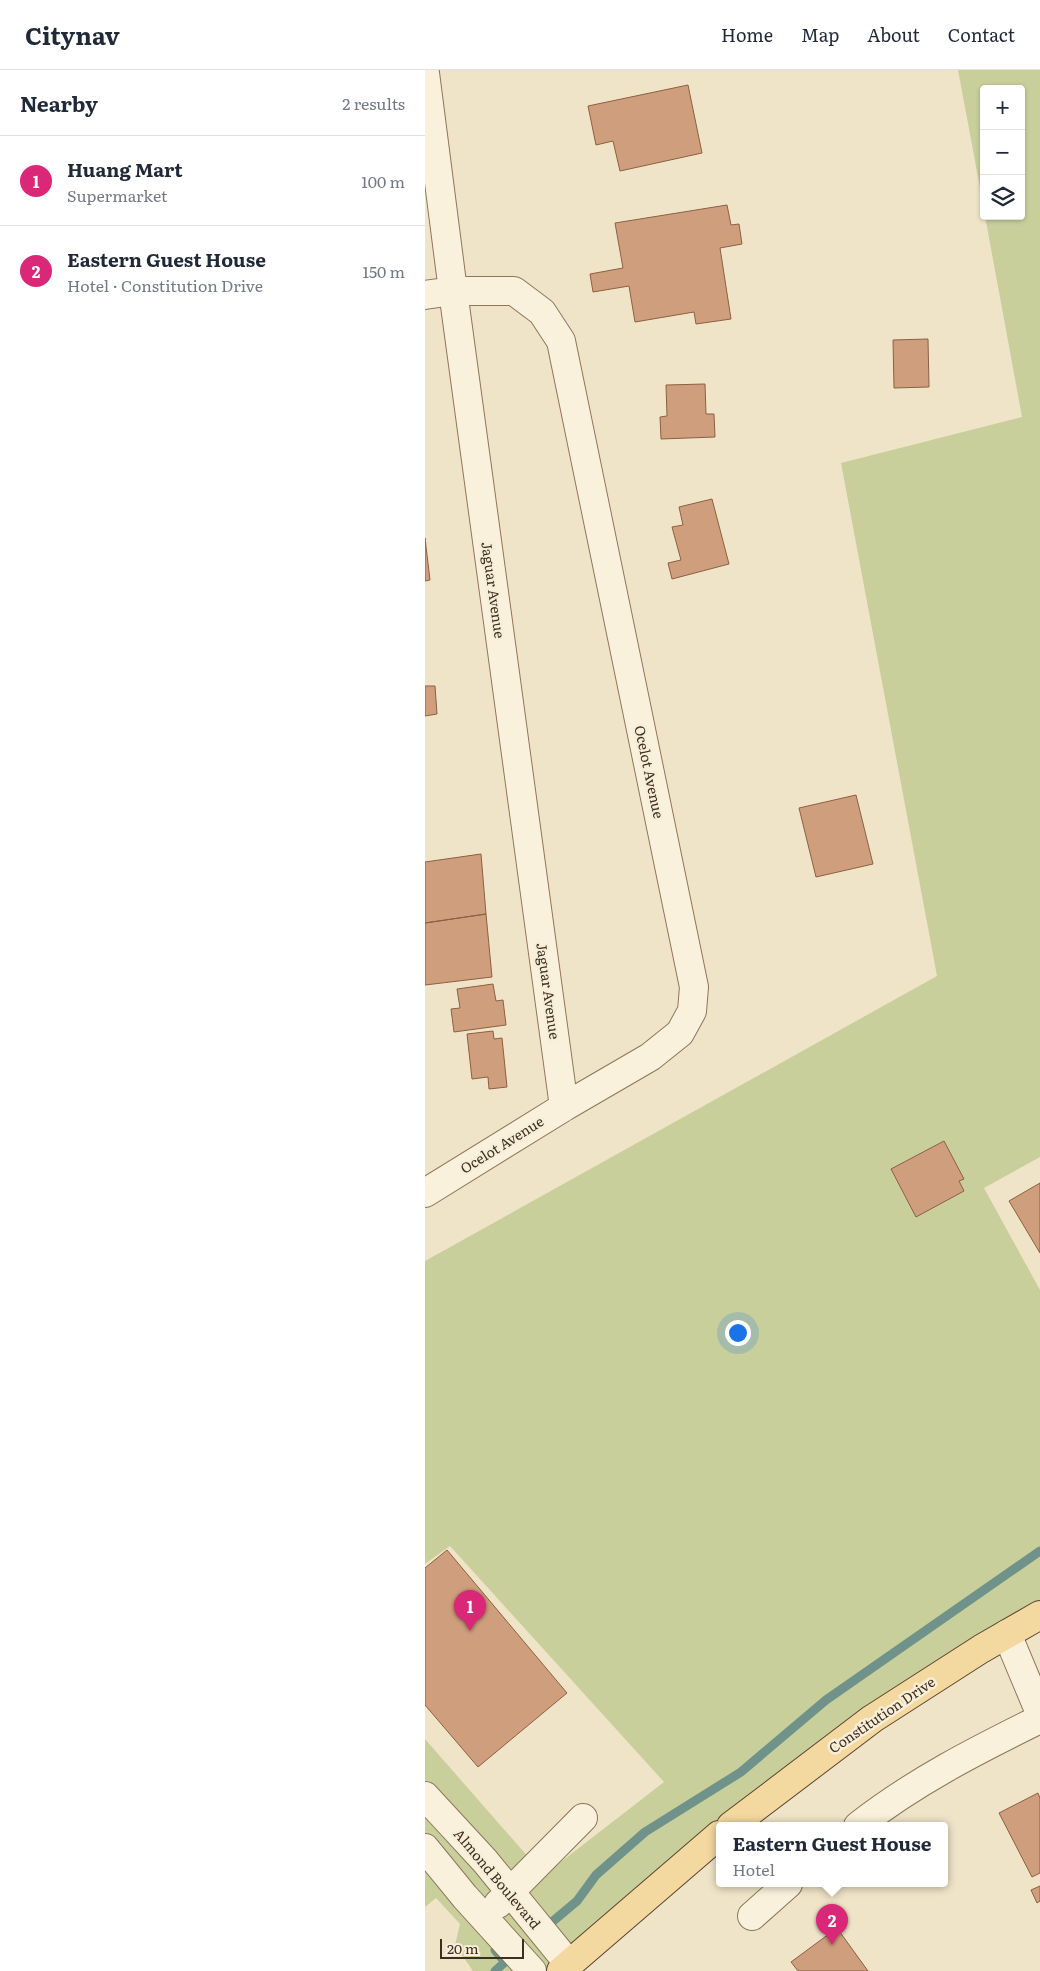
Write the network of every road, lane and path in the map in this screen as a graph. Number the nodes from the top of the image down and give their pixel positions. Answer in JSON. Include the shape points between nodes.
{"nodes":[{"id":1,"x":425,"y":73,"type":"edge"},
{"id":2,"x":453,"y":291,"type":"junction"},
{"id":3,"x":425,"y":295,"type":"edge"},
{"id":4,"x":564,"y":1107,"type":"junction"},
{"id":5,"x":425,"y":1193,"type":"edge"},
{"id":6,"x":1040,"y":1615,"type":"edge"},
{"id":7,"x":1007,"y":1634,"type":"junction"},
{"id":8,"x":1040,"y":1713,"type":"edge"},
{"id":9,"x":1040,"y":1719,"type":"edge"},
{"id":10,"x":425,"y":1796,"type":"edge"},
{"id":11,"x":583,"y":1818,"type":"dead end"},
{"id":12,"x":744,"y":1822,"type":"edge"},
{"id":13,"x":863,"y":1822,"type":"edge"},
{"id":14,"x":716,"y":1838,"type":"edge"},
{"id":15,"x":425,"y":1848,"type":"edge"},
{"id":16,"x":785,"y":1887,"type":"edge"},
{"id":17,"x":510,"y":1892,"type":"junction"},
{"id":18,"x":752,"y":1916,"type":"dead end"},
{"id":19,"x":484,"y":1918,"type":"junction"},
{"id":20,"x":565,"y":1967,"type":"edge"},
{"id":21,"x":532,"y":1971,"type":"edge"}],
"edges":[{"from":1,"to":2,"type":"street","name":"Jaguar Avenue"},
{"from":2,"to":3,"type":"street","name":"Ocelot Avenue"},
{"from":2,"to":4,"type":"street","name":"Jaguar Avenue"},
{"from":2,"to":4,"type":"street","name":"Ocelot Avenue","via":[[514,291],[542,312],[561,341],[694,987],[692,1011],[680,1033],[650,1056]]},
{"from":4,"to":5,"type":"street","name":"Ocelot Avenue"},
{"from":6,"to":7,"type":"main road","name":"Constitution Drive"},
{"from":7,"to":8,"type":"street"},
{"from":7,"to":12,"type":"main road","name":"Constitution Drive","via":[[873,1719]]},
{"from":9,"to":13,"type":"street","via":[[937,1773]]},
{"from":10,"to":17,"type":"street","name":"Almond Boulevard"},
{"from":11,"to":17,"type":"street"},
{"from":14,"to":20,"type":"main road"},
{"from":15,"to":19,"type":"street"},
{"from":16,"to":18,"type":"street"},
{"from":17,"to":19,"type":"street"},
{"from":17,"to":20,"type":"street","name":"Almond Boulevard"},
{"from":19,"to":21,"type":"street"}]}
